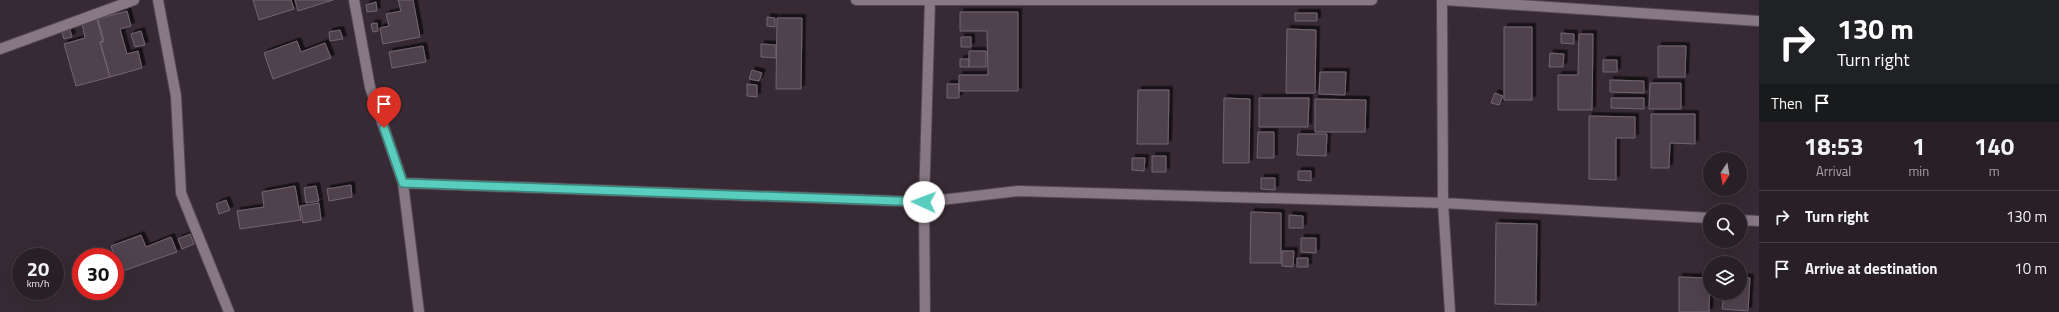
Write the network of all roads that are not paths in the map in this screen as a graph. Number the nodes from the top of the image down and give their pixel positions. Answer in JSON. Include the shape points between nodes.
{"nodes":[{"id":1,"x":134,"y":0,"type":"edge"},
{"id":2,"x":158,"y":0,"type":"edge"},
{"id":3,"x":354,"y":0,"type":"edge"},
{"id":4,"x":856,"y":0,"type":"edge"},
{"id":5,"x":1372,"y":0,"type":"edge"},
{"id":6,"x":1443,"y":0,"type":"edge"},
{"id":7,"x":930,"y":1,"type":"edge"},
{"id":8,"x":1759,"y":22,"type":"edge"},
{"id":9,"x":0,"y":49,"type":"edge"},
{"id":10,"x":403,"y":183,"type":"junction"},
{"id":11,"x":924,"y":202,"type":"junction"},
{"id":12,"x":1444,"y":203,"type":"junction"},
{"id":13,"x":1703,"y":218,"type":"edge"},
{"id":14,"x":1747,"y":220,"type":"edge"},
{"id":15,"x":1759,"y":221,"type":"edge"},
{"id":16,"x":229,"y":312,"type":"edge"},
{"id":17,"x":419,"y":312,"type":"edge"},
{"id":18,"x":925,"y":312,"type":"edge"},
{"id":19,"x":1450,"y":312,"type":"edge"}],
"edges":[{"from":1,"to":9,"type":"street"},
{"from":2,"to":16,"type":"street","via":[[176,96],[181,193]]},
{"from":3,"to":10,"type":"street","via":[[370,86]]},
{"from":4,"to":7,"type":"street"},
{"from":5,"to":7,"type":"street"},
{"from":6,"to":8,"type":"street"},
{"from":6,"to":12,"type":"street"},
{"from":7,"to":11,"type":"street"},
{"from":10,"to":11,"type":"street"},
{"from":10,"to":17,"type":"street"},
{"from":11,"to":12,"type":"street","via":[[1018,192]]},
{"from":11,"to":18,"type":"street"},
{"from":12,"to":13,"type":"street"},
{"from":12,"to":19,"type":"street"},
{"from":14,"to":15,"type":"street"}]}
